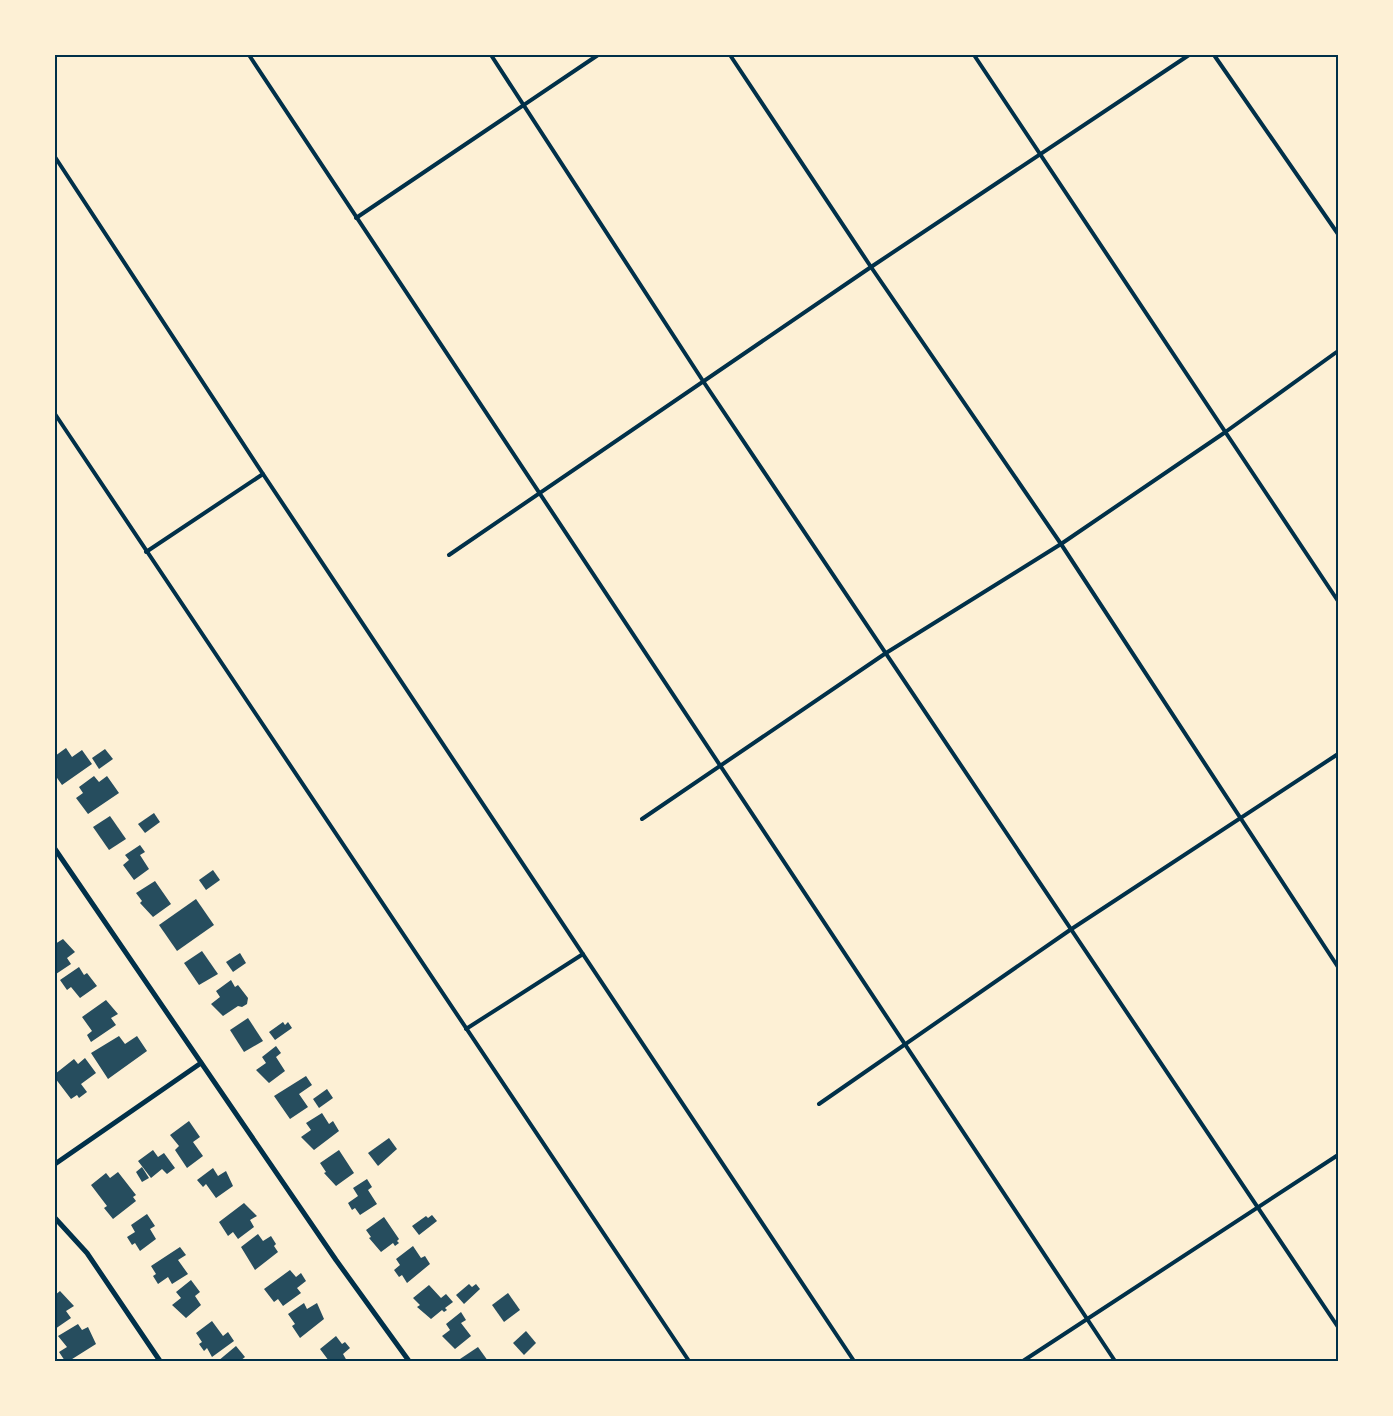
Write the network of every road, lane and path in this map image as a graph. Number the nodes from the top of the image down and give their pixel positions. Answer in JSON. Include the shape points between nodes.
{"nodes":[{"id":1,"x":249,"y":55,"type":"edge"},
{"id":2,"x":491,"y":55,"type":"edge"},
{"id":3,"x":598,"y":55,"type":"edge"},
{"id":4,"x":730,"y":55,"type":"edge"},
{"id":5,"x":974,"y":55,"type":"edge"},
{"id":6,"x":1189,"y":55,"type":"edge"},
{"id":7,"x":1214,"y":55,"type":"edge"},
{"id":8,"x":523,"y":104,"type":"junction"},
{"id":9,"x":1041,"y":154,"type":"junction"},
{"id":10,"x":55,"y":157,"type":"edge"},
{"id":11,"x":356,"y":218,"type":"junction"},
{"id":12,"x":1338,"y":234,"type":"edge"},
{"id":13,"x":871,"y":267,"type":"junction"},
{"id":14,"x":1338,"y":351,"type":"edge"},
{"id":15,"x":703,"y":381,"type":"junction"},
{"id":16,"x":55,"y":414,"type":"edge"},
{"id":17,"x":1224,"y":433,"type":"junction"},
{"id":18,"x":262,"y":474,"type":"junction"},
{"id":19,"x":539,"y":494,"type":"junction"},
{"id":20,"x":1061,"y":544,"type":"junction"},
{"id":21,"x":146,"y":552,"type":"junction"},
{"id":22,"x":449,"y":556,"type":"dead end"},
{"id":23,"x":1338,"y":601,"type":"edge"},
{"id":24,"x":886,"y":653,"type":"junction"},
{"id":25,"x":1338,"y":754,"type":"edge"},
{"id":26,"x":721,"y":766,"type":"junction"},
{"id":27,"x":642,"y":819,"type":"dead end"},
{"id":28,"x":1240,"y":819,"type":"junction"},
{"id":29,"x":55,"y":849,"type":"edge"},
{"id":30,"x":1070,"y":930,"type":"junction"},
{"id":31,"x":583,"y":954,"type":"junction"},
{"id":32,"x":1338,"y":967,"type":"edge"},
{"id":33,"x":466,"y":1029,"type":"junction"},
{"id":34,"x":906,"y":1045,"type":"junction"},
{"id":35,"x":201,"y":1062,"type":"junction"},
{"id":36,"x":819,"y":1104,"type":"dead end"},
{"id":37,"x":1338,"y":1156,"type":"edge"},
{"id":38,"x":55,"y":1164,"type":"edge"},
{"id":39,"x":1258,"y":1208,"type":"junction"},
{"id":40,"x":55,"y":1218,"type":"edge"},
{"id":41,"x":1087,"y":1318,"type":"junction"},
{"id":42,"x":1338,"y":1328,"type":"edge"},
{"id":43,"x":160,"y":1361,"type":"edge"},
{"id":44,"x":409,"y":1361,"type":"edge"},
{"id":45,"x":689,"y":1361,"type":"edge"},
{"id":46,"x":854,"y":1361,"type":"edge"},
{"id":47,"x":1023,"y":1361,"type":"edge"},
{"id":48,"x":1115,"y":1361,"type":"edge"}],
"edges":[{"from":1,"to":11,"type":"lane"},
{"from":2,"to":8,"type":"lane"},
{"from":3,"to":8,"type":"lane"},
{"from":4,"to":13,"type":"lane"},
{"from":5,"to":9,"type":"lane"},
{"from":6,"to":9,"type":"lane"},
{"from":7,"to":12,"type":"lane"},
{"from":8,"to":11,"type":"lane"},
{"from":8,"to":15,"type":"lane"},
{"from":9,"to":13,"type":"lane"},
{"from":9,"to":17,"type":"lane"},
{"from":10,"to":18,"type":"lane"},
{"from":11,"to":19,"type":"lane"},
{"from":13,"to":15,"type":"lane"},
{"from":13,"to":20,"type":"lane"},
{"from":14,"to":17,"type":"lane"},
{"from":15,"to":19,"type":"lane"},
{"from":15,"to":24,"type":"lane"},
{"from":16,"to":21,"type":"lane"},
{"from":17,"to":20,"type":"lane"},
{"from":17,"to":23,"type":"lane"},
{"from":18,"to":21,"type":"lane"},
{"from":18,"to":31,"type":"lane"},
{"from":19,"to":22,"type":"lane"},
{"from":19,"to":26,"type":"lane"},
{"from":20,"to":24,"type":"lane"},
{"from":20,"to":28,"type":"lane"},
{"from":21,"to":33,"type":"lane"},
{"from":24,"to":26,"type":"lane"},
{"from":24,"to":30,"type":"lane"},
{"from":25,"to":28,"type":"lane"},
{"from":26,"to":27,"type":"lane"},
{"from":26,"to":34,"type":"lane"},
{"from":28,"to":30,"type":"lane"},
{"from":28,"to":32,"type":"lane"},
{"from":29,"to":35,"type":"street"},
{"from":30,"to":34,"type":"lane"},
{"from":30,"to":39,"type":"lane"},
{"from":31,"to":33,"type":"lane"},
{"from":31,"to":46,"type":"lane"},
{"from":33,"to":45,"type":"lane"},
{"from":34,"to":36,"type":"lane"},
{"from":34,"to":41,"type":"lane"},
{"from":35,"to":38,"type":"street"},
{"from":35,"to":44,"type":"street"},
{"from":37,"to":39,"type":"lane"},
{"from":39,"to":41,"type":"lane"},
{"from":39,"to":42,"type":"lane"},
{"from":40,"to":43,"type":"street","via":[[87,1253]]},
{"from":41,"to":47,"type":"lane"},
{"from":41,"to":48,"type":"lane"}]}
